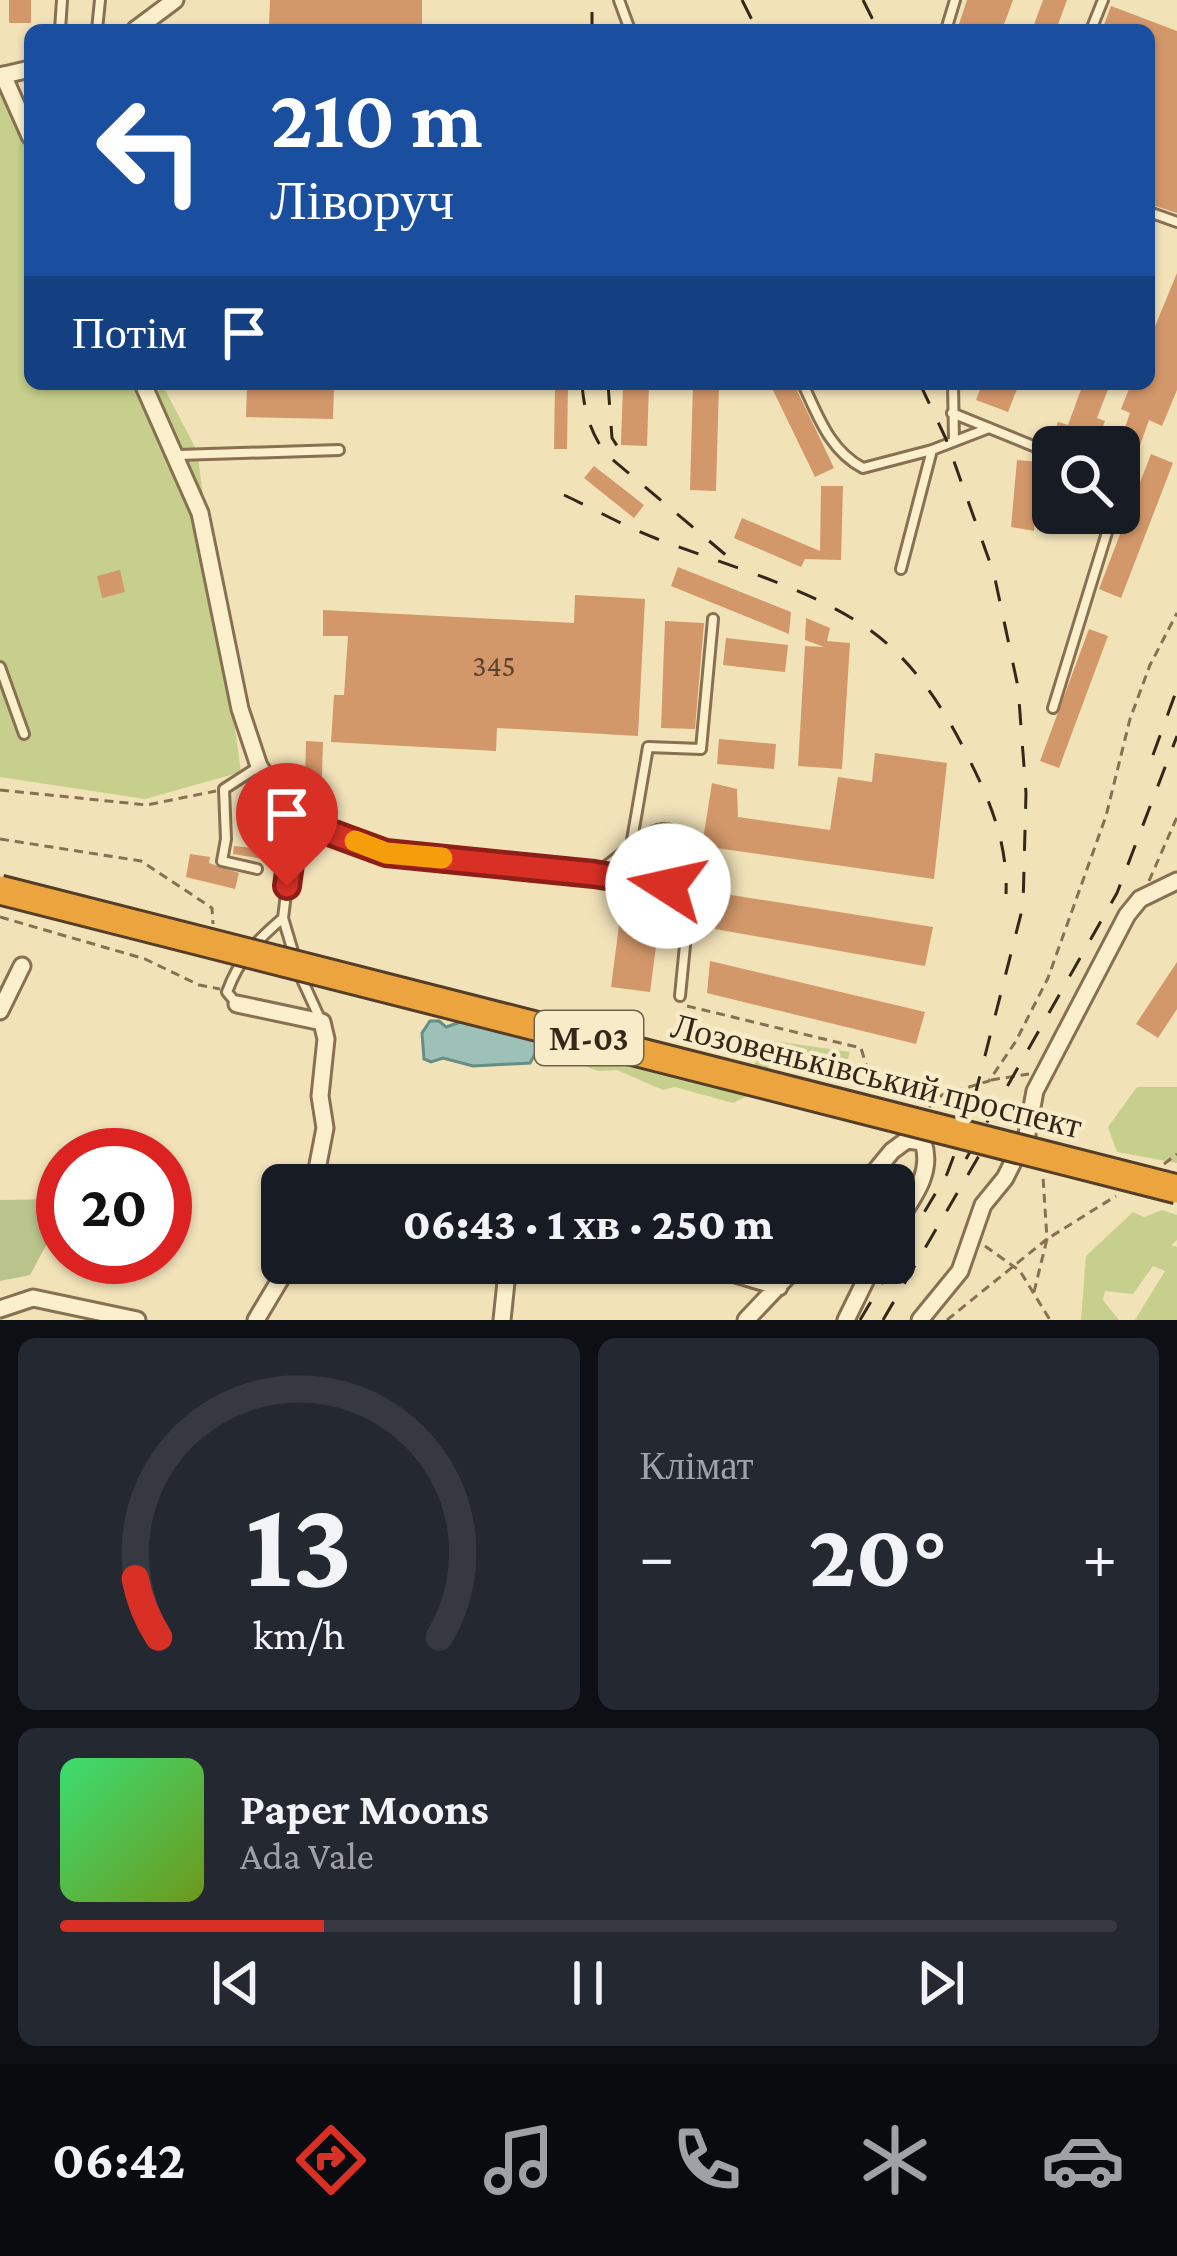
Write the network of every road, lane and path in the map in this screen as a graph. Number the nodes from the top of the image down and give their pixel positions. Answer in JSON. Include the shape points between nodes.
{"nodes":[{"id":1,"x":175,"y":0,"type":"edge"},
{"id":2,"x":142,"y":24,"type":"edge"},
{"id":3,"x":2,"y":76,"type":"edge"},
{"id":4,"x":24,"y":123,"type":"edge"},
{"id":5,"x":146,"y":390,"type":"edge"},
{"id":6,"x":806,"y":390,"type":"edge"},
{"id":7,"x":953,"y":390,"type":"edge"},
{"id":8,"x":952,"y":413,"type":"junction"},
{"id":9,"x":989,"y":428,"type":"junction"},
{"id":10,"x":954,"y":441,"type":"junction"},
{"id":11,"x":1032,"y":445,"type":"edge"},
{"id":12,"x":339,"y":450,"type":"dead end"},
{"id":13,"x":932,"y":450,"type":"junction"},
{"id":14,"x":176,"y":455,"type":"junction"},
{"id":15,"x":1106,"y":534,"type":"edge"},
{"id":16,"x":901,"y":569,"type":"dead end"},
{"id":17,"x":1177,"y":613,"type":"edge"},
{"id":18,"x":712,"y":619,"type":"dead end"},
{"id":19,"x":0,"y":668,"type":"edge"},
{"id":20,"x":1053,"y":709,"type":"dead end"},
{"id":21,"x":24,"y":734,"type":"dead end"},
{"id":22,"x":260,"y":766,"type":"junction"},
{"id":23,"x":224,"y":789,"type":"junction"},
{"id":24,"x":0,"y":790,"type":"edge"},
{"id":25,"x":1177,"y":817,"type":"edge"},
{"id":26,"x":296,"y":820,"type":"junction"},
{"id":27,"x":0,"y":839,"type":"edge"},
{"id":28,"x":631,"y":846,"type":"junction"},
{"id":29,"x":257,"y":869,"type":"dead end"},
{"id":30,"x":594,"y":874,"type":"junction"},
{"id":31,"x":1177,"y":881,"type":"edge"},
{"id":32,"x":0,"y":890,"type":"edge"},
{"id":33,"x":691,"y":890,"type":"junction"},
{"id":34,"x":1140,"y":899,"type":"junction"},
{"id":35,"x":0,"y":917,"type":"edge"},
{"id":36,"x":283,"y":918,"type":"junction"},
{"id":37,"x":214,"y":936,"type":"dead end"},
{"id":38,"x":22,"y":966,"type":"dead end"},
{"id":39,"x":680,"y":996,"type":"joint"},
{"id":40,"x":232,"y":998,"type":"junction"},
{"id":41,"x":0,"y":1011,"type":"edge"},
{"id":42,"x":322,"y":1022,"type":"junction"},
{"id":43,"x":861,"y":1048,"type":"dead end"},
{"id":44,"x":1044,"y":1075,"type":"junction"},
{"id":45,"x":989,"y":1081,"type":"junction"},
{"id":46,"x":907,"y":1140,"type":"junction"},
{"id":47,"x":1177,"y":1154,"type":"edge"},
{"id":48,"x":318,"y":1164,"type":"edge"},
{"id":49,"x":881,"y":1164,"type":"edge"},
{"id":50,"x":1168,"y":1178,"type":"edge"},
{"id":51,"x":1125,"y":1190,"type":"dead end"},
{"id":52,"x":915,"y":1194,"type":"edge"},
{"id":53,"x":972,"y":1237,"type":"junction"},
{"id":54,"x":1047,"y":1239,"type":"junction"},
{"id":55,"x":1014,"y":1265,"type":"junction"},
{"id":56,"x":277,"y":1284,"type":"edge"},
{"id":57,"x":506,"y":1284,"type":"edge"},
{"id":58,"x":768,"y":1284,"type":"edge"},
{"id":59,"x":782,"y":1284,"type":"edge"},
{"id":60,"x":864,"y":1284,"type":"edge"},
{"id":61,"x":779,"y":1287,"type":"junction"},
{"id":62,"x":1034,"y":1292,"type":"junction"},
{"id":63,"x":0,"y":1309,"type":"edge"},
{"id":64,"x":137,"y":1320,"type":"edge"},
{"id":65,"x":256,"y":1320,"type":"edge"},
{"id":66,"x":502,"y":1320,"type":"edge"},
{"id":67,"x":746,"y":1320,"type":"edge"},
{"id":68,"x":846,"y":1320,"type":"edge"},
{"id":69,"x":920,"y":1320,"type":"edge"},
{"id":70,"x":947,"y":1320,"type":"edge"},
{"id":71,"x":1050,"y":1320,"type":"edge"}],
"edges":[{"from":1,"to":2,"type":"street"},
{"from":3,"to":4,"type":"street"},
{"from":5,"to":14,"type":"street"},
{"from":6,"to":13,"type":"lane","via":[[841,454],[862,468]]},
{"from":7,"to":8,"type":"lane"},
{"from":8,"to":9,"type":"lane"},
{"from":8,"to":10,"type":"lane"},
{"from":9,"to":10,"type":"lane"},
{"from":9,"to":11,"type":"lane"},
{"from":10,"to":13,"type":"lane"},
{"from":12,"to":14,"type":"lane"},
{"from":13,"to":16,"type":"lane"},
{"from":14,"to":22,"type":"street","via":[[200,513],[240,709]]},
{"from":15,"to":20,"type":"lane"},
{"from":17,"to":45,"type":"path","via":[[1130,719],[1106,816],[1048,978]]},
{"from":18,"to":28,"type":"lane","via":[[701,749],[649,747]]},
{"from":19,"to":21,"type":"lane"},
{"from":22,"to":23,"type":"lane"},
{"from":22,"to":26,"type":"street"},
{"from":23,"to":24,"type":"path","via":[[147,806]]},
{"from":23,"to":29,"type":"lane","via":[[222,861]]},
{"from":25,"to":34,"type":"path"},
{"from":26,"to":30,"type":"street","via":[[386,853]]},
{"from":26,"to":36,"type":"lane"},
{"from":27,"to":37,"type":"path","via":[[142,861],[212,908]]},
{"from":28,"to":30,"type":"lane"},
{"from":28,"to":33,"type":"lane","via":[[644,832],[673,832],[688,845]]},
{"from":30,"to":33,"type":"lane"},
{"from":31,"to":34,"type":"street"},
{"from":32,"to":50,"type":"highway","name":"Лозовеньківський проспект","number":"М-03","bridge":true},
{"from":33,"to":39,"type":"lane"},
{"from":34,"to":44,"type":"street"},
{"from":35,"to":40,"type":"path","via":[[145,959]]},
{"from":36,"to":40,"type":"lane","via":[[252,944]]},
{"from":36,"to":42,"type":"lane"},
{"from":38,"to":41,"type":"street"},
{"from":39,"to":43,"type":"path","via":[[702,1012]]},
{"from":40,"to":42,"type":"street"},
{"from":42,"to":48,"type":"street"},
{"from":44,"to":45,"type":"path"},
{"from":44,"to":53,"type":"street","via":[[1027,1134]]},
{"from":45,"to":46,"type":"path","via":[[933,1101]]},
{"from":46,"to":49,"type":"street"},
{"from":46,"to":52,"type":"street","via":[[923,1142],[928,1157]]},
{"from":47,"to":50,"type":"path"},
{"from":51,"to":54,"type":"path"},
{"from":53,"to":55,"type":"path"},
{"from":53,"to":69,"type":"street","via":[[960,1271]]},
{"from":54,"to":55,"type":"path"},
{"from":54,"to":62,"type":"path"},
{"from":55,"to":62,"type":"path"},
{"from":55,"to":70,"type":"path"},
{"from":56,"to":65,"type":"street"},
{"from":57,"to":66,"type":"street"},
{"from":58,"to":61,"type":"street"},
{"from":59,"to":61,"type":"street"},
{"from":60,"to":68,"type":"street"},
{"from":61,"to":67,"type":"street"},
{"from":62,"to":71,"type":"path"},
{"from":63,"to":64,"type":"street","via":[[33,1298]]}]}
